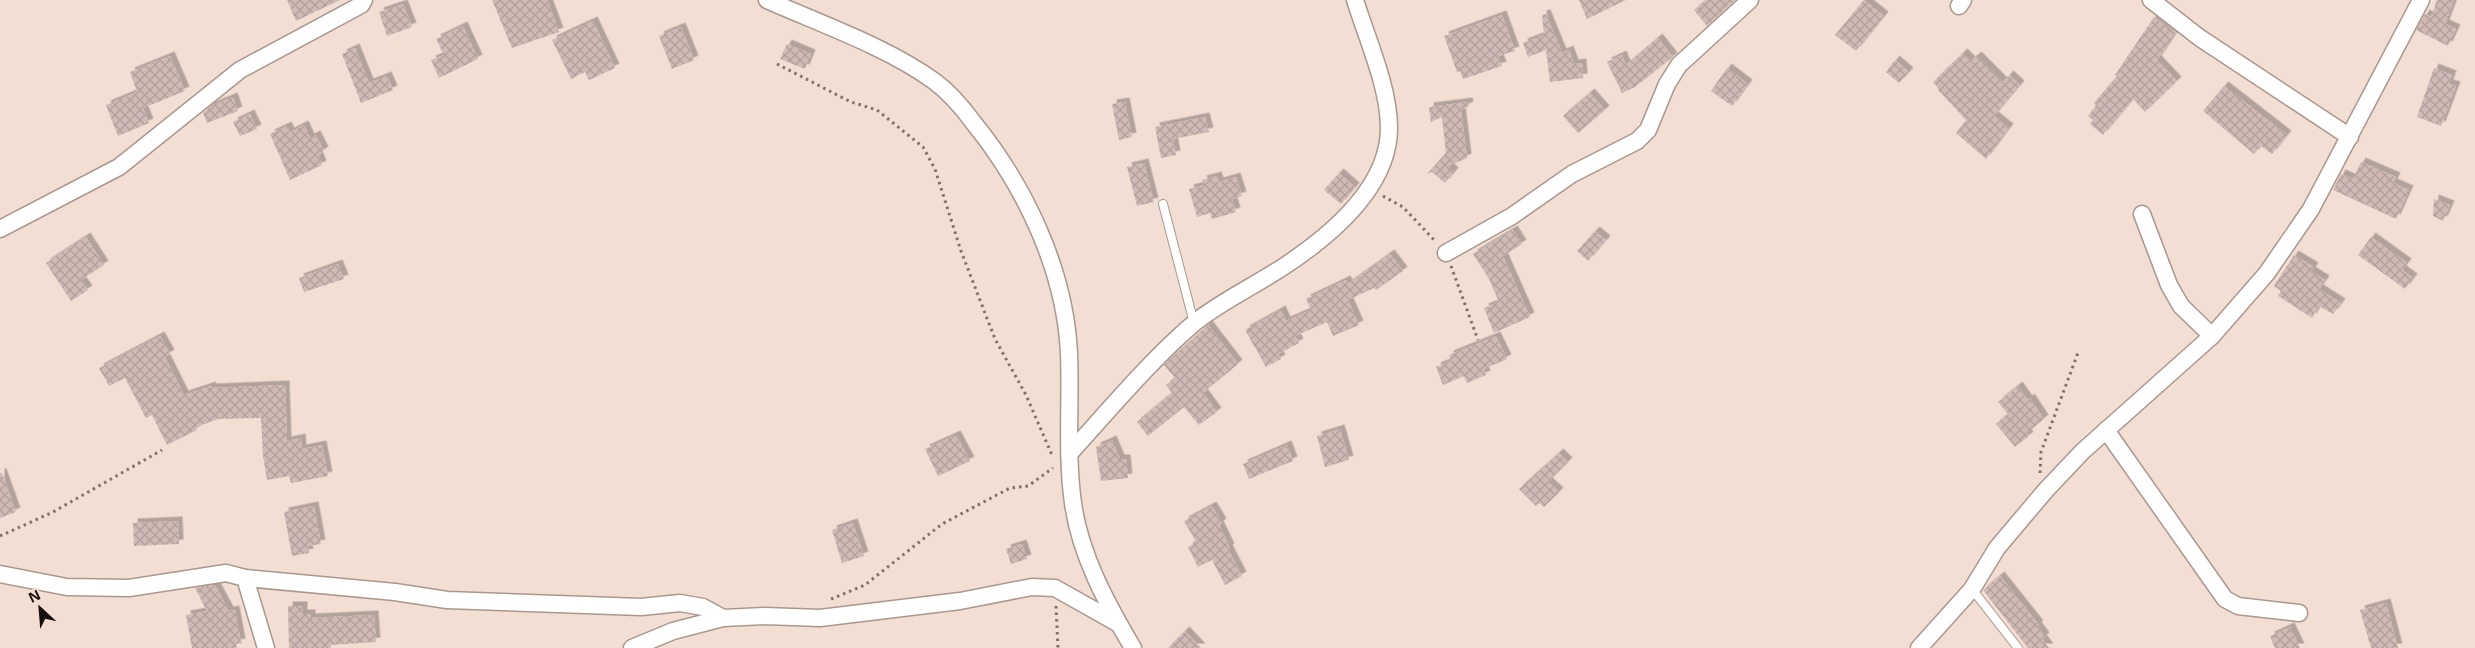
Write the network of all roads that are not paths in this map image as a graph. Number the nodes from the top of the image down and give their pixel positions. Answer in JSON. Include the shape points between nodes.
{"nodes":[{"id":1,"x":364,"y":0,"type":"edge"},
{"id":2,"x":767,"y":0,"type":"edge"},
{"id":3,"x":1354,"y":0,"type":"edge"},
{"id":4,"x":1750,"y":0,"type":"edge"},
{"id":5,"x":2150,"y":0,"type":"edge"},
{"id":6,"x":2422,"y":0,"type":"edge"},
{"id":7,"x":2350,"y":137,"type":"junction"},
{"id":8,"x":1163,"y":204,"type":"dead end"},
{"id":9,"x":2142,"y":214,"type":"dead end"},
{"id":10,"x":0,"y":229,"type":"edge"},
{"id":11,"x":1446,"y":253,"type":"dead end"},
{"id":12,"x":1194,"y":323,"type":"junction"},
{"id":13,"x":2212,"y":336,"type":"junction"},
{"id":14,"x":2106,"y":430,"type":"junction"},
{"id":15,"x":1070,"y":453,"type":"junction"},
{"id":16,"x":1,"y":576,"type":"edge"},
{"id":17,"x":244,"y":578,"type":"junction"},
{"id":18,"x":1972,"y":589,"type":"junction"},
{"id":19,"x":2298,"y":612,"type":"dead end"},
{"id":20,"x":723,"y":618,"type":"junction"},
{"id":21,"x":1119,"y":624,"type":"junction"},
{"id":22,"x":266,"y":648,"type":"edge"},
{"id":23,"x":632,"y":648,"type":"edge"},
{"id":24,"x":1133,"y":648,"type":"edge"},
{"id":25,"x":1919,"y":648,"type":"edge"},
{"id":26,"x":2018,"y":648,"type":"edge"}],
"edges":[{"from":1,"to":10,"type":"street","via":[[361,5],[240,70],[119,167]]},
{"from":2,"to":15,"type":"street","via":[[906,62],[936,82],[991,143],[1020,189],[1052,265],[1064,310],[1069,352]]},
{"from":3,"to":12,"type":"street","via":[[1385,96],[1389,128],[1383,160],[1370,188],[1330,232],[1287,265]]},
{"from":4,"to":11,"type":"street","via":[[1679,65],[1666,84],[1648,130],[1637,142],[1572,174],[1512,216]]},
{"from":5,"to":7,"type":"street","via":[[2200,38]]},
{"from":6,"to":7,"type":"street"},
{"from":7,"to":13,"type":"street","via":[[2311,209],[2267,273]]},
{"from":8,"to":12,"type":"lane"},
{"from":9,"to":13,"type":"street","via":[[2169,285],[2182,306]]},
{"from":12,"to":15,"type":"street"},
{"from":13,"to":14,"type":"street"},
{"from":14,"to":18,"type":"street","via":[[2046,490],[1997,548]]},
{"from":14,"to":19,"type":"street","via":[[2225,599],[2238,606]]},
{"from":15,"to":21,"type":"street","via":[[1073,503],[1080,535],[1095,576]]},
{"from":16,"to":17,"type":"street","via":[[68,587],[129,588],[226,573]]},
{"from":17,"to":20,"type":"street","via":[[447,600],[641,607],[680,603],[703,607]]},
{"from":17,"to":22,"type":"street"},
{"from":18,"to":25,"type":"street"},
{"from":18,"to":26,"type":"lane"},
{"from":20,"to":21,"type":"street","via":[[820,618],[960,601],[1032,587],[1055,588]]},
{"from":20,"to":23,"type":"street","via":[[673,631]]},
{"from":21,"to":24,"type":"street"}]}
